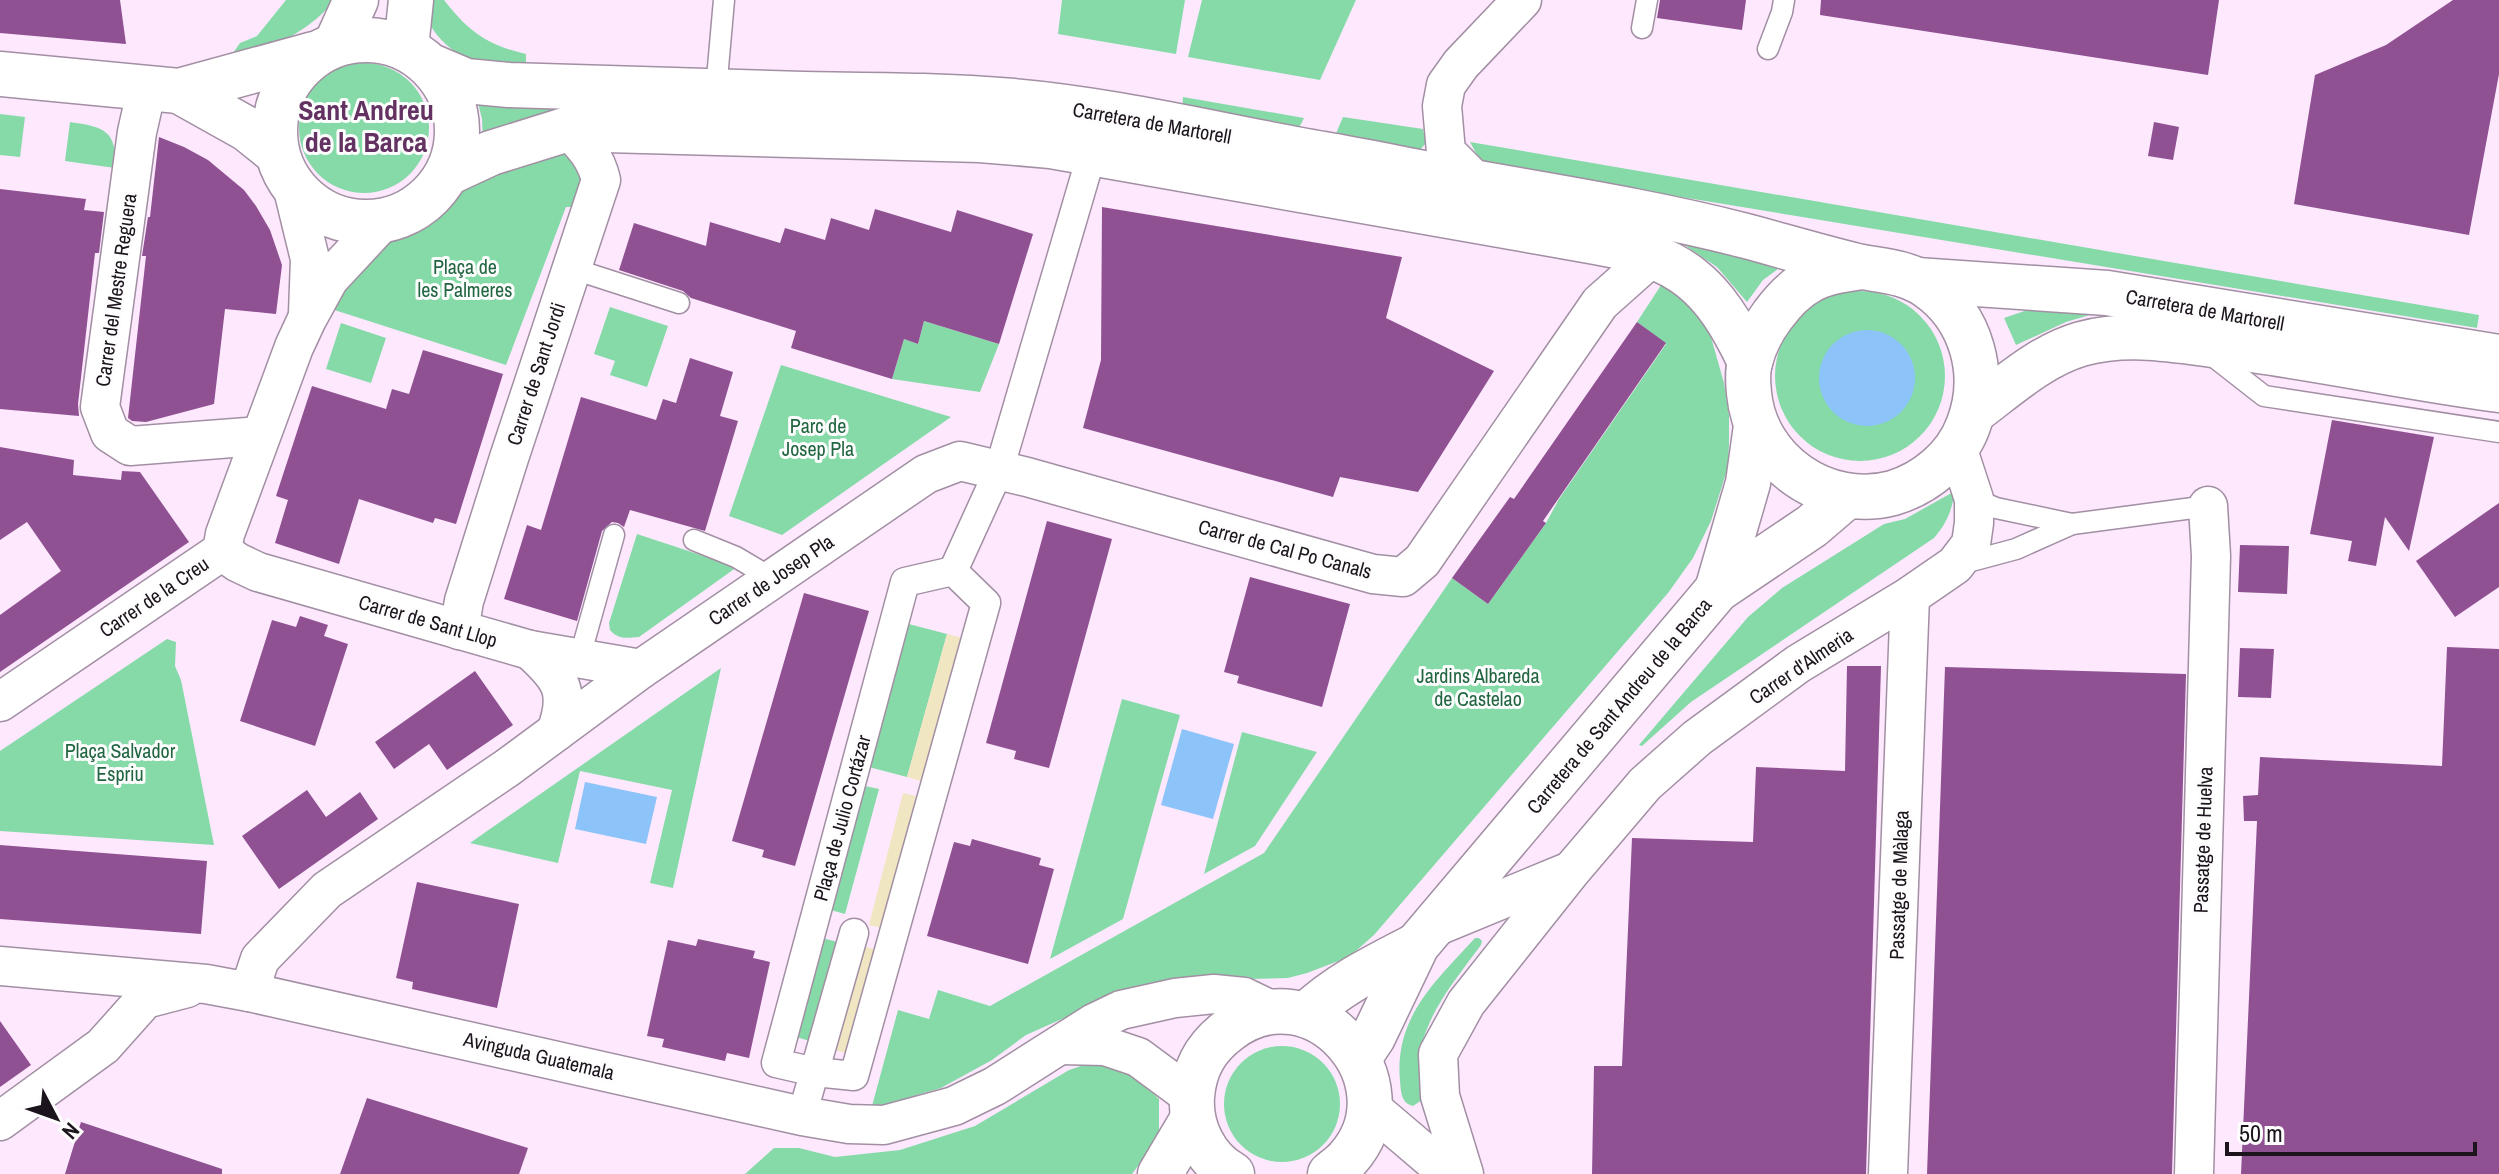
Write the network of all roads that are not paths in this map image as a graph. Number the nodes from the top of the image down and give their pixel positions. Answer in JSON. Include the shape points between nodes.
{"nodes":[{"id":1,"x":356,"y":0,"type":"edge"},
{"id":2,"x":411,"y":0,"type":"edge"},
{"id":3,"x":724,"y":0,"type":"edge"},
{"id":4,"x":1522,"y":0,"type":"edge"},
{"id":5,"x":1647,"y":0,"type":"edge"},
{"id":6,"x":1784,"y":0,"type":"edge"},
{"id":7,"x":1642,"y":28,"type":"dead end"},
{"id":8,"x":325,"y":49,"type":"junction"},
{"id":9,"x":1768,"y":49,"type":"dead end"},
{"id":10,"x":420,"y":58,"type":"junction"},
{"id":11,"x":0,"y":74,"type":"edge"},
{"id":12,"x":163,"y":90,"type":"junction"},
{"id":13,"x":716,"y":90,"type":"junction"},
{"id":14,"x":568,"y":129,"type":"junction"},
{"id":15,"x":1092,"y":153,"type":"junction"},
{"id":16,"x":284,"y":167,"type":"junction"},
{"id":17,"x":448,"y":173,"type":"junction"},
{"id":18,"x":1476,"y":182,"type":"junction"},
{"id":19,"x":383,"y":221,"type":"junction"},
{"id":20,"x":1596,"y":242,"type":"junction"},
{"id":21,"x":1654,"y":255,"type":"junction"},
{"id":22,"x":1861,"y":267,"type":"junction"},
{"id":23,"x":569,"y":272,"type":"junction"},
{"id":24,"x":1917,"y":280,"type":"junction"},
{"id":25,"x":679,"y":303,"type":"dead end"},
{"id":26,"x":1600,"y":303,"type":"junction"},
{"id":27,"x":307,"y":319,"type":"junction"},
{"id":28,"x":2196,"y":343,"type":"junction"},
{"id":29,"x":1750,"y":362,"type":"junction"},
{"id":30,"x":2497,"y":363,"type":"edge"},
{"id":31,"x":1756,"y":426,"type":"junction"},
{"id":32,"x":1965,"y":430,"type":"junction"},
{"id":33,"x":2499,"y":432,"type":"edge"},
{"id":34,"x":260,"y":436,"type":"junction"},
{"id":35,"x":1013,"y":473,"type":"junction"},
{"id":36,"x":1847,"y":496,"type":"junction"},
{"id":37,"x":1974,"y":499,"type":"junction"},
{"id":38,"x":2208,"y":506,"type":"joint"},
{"id":39,"x":2072,"y":524,"type":"junction"},
{"id":40,"x":614,"y":535,"type":"dead end"},
{"id":41,"x":694,"y":540,"type":"dead end"},
{"id":42,"x":222,"y":551,"type":"junction"},
{"id":43,"x":1955,"y":565,"type":"junction"},
{"id":44,"x":953,"y":571,"type":"junction"},
{"id":45,"x":773,"y":579,"type":"junction"},
{"id":46,"x":1717,"y":590,"type":"junction"},
{"id":47,"x":1910,"y":596,"type":"junction"},
{"id":48,"x":459,"y":630,"type":"junction"},
{"id":49,"x":530,"y":650,"type":"junction"},
{"id":50,"x":579,"y":660,"type":"junction"},
{"id":51,"x":641,"y":669,"type":"junction"},
{"id":52,"x":0,"y":702,"type":"edge"},
{"id":53,"x":556,"y":732,"type":"junction"},
{"id":54,"x":1571,"y":871,"type":"junction"},
{"id":55,"x":854,"y":933,"type":"dead end"},
{"id":56,"x":1423,"y":937,"type":"junction"},
{"id":57,"x":0,"y":966,"type":"edge"},
{"id":58,"x":137,"y":988,"type":"junction"},
{"id":59,"x":249,"y":992,"type":"junction"},
{"id":60,"x":1290,"y":1013,"type":"junction"},
{"id":61,"x":1060,"y":1045,"type":"junction"},
{"id":62,"x":1359,"y":1058,"type":"junction"},
{"id":63,"x":811,"y":1085,"type":"junction"},
{"id":64,"x":1369,"y":1106,"type":"junction"},
{"id":65,"x":1192,"y":1109,"type":"junction"},
{"id":66,"x":0,"y":1121,"type":"edge"},
{"id":67,"x":1160,"y":1174,"type":"edge"},
{"id":68,"x":1232,"y":1174,"type":"edge"},
{"id":69,"x":1330,"y":1174,"type":"edge"},
{"id":70,"x":1449,"y":1174,"type":"edge"},
{"id":71,"x":1464,"y":1174,"type":"edge"},
{"id":72,"x":1888,"y":1174,"type":"edge"},
{"id":73,"x":2194,"y":1174,"type":"edge"}],
"edges":[{"from":1,"to":8,"type":"main road"},
{"from":2,"to":10,"type":"main road"},
{"from":3,"to":13,"type":"lane"},
{"from":4,"to":18,"type":"street","via":[[1446,85],[1446,152]]},
{"from":5,"to":7,"type":"lane"},
{"from":6,"to":9,"type":"lane"},
{"from":8,"to":10,"type":"main road","name":"Carretera de Martorell","via":[[359,39],[384,40]]},
{"from":8,"to":12,"type":"main road","name":"Carretera de Martorell"},
{"from":8,"to":16,"type":"main road","via":[[292,77],[279,101],[274,127]]},
{"from":10,"to":13,"type":"main road","name":"Carretera de Martorell","via":[[466,81]]},
{"from":10,"to":17,"type":"main road","name":"Carretera de Martorell","via":[[449,90],[457,119],[457,147]]},
{"from":11,"to":12,"type":"main road"},
{"from":12,"to":16,"type":"main road","name":"Carretera de Martorell","via":[[247,129]]},
{"from":12,"to":34,"type":"street","name":"Carrer del Mestre Reguera","via":[[137,132],[100,407],[104,422],[110,433],[130,446]]},
{"from":13,"to":18,"type":"main road","name":"Carretera de Martorell","via":[[1052,105]]},
{"from":14,"to":15,"type":"main road","name":"Carretera de Martorell","via":[[980,140]]},
{"from":14,"to":17,"type":"main road","name":"Carretera de Martorell"},
{"from":14,"to":23,"type":"street","name":"Carrer de Sant Jordi","via":[[597,163],[601,180]]},
{"from":15,"to":20,"type":"main road","name":"Carretera de Martorell"},
{"from":15,"to":35,"type":"street"},
{"from":16,"to":19,"type":"main road","name":"Carretera de Martorell","via":[[304,199],[328,214],[355,222]]},
{"from":16,"to":27,"type":"street","name":"Carrer de la Creu","via":[[310,259]]},
{"from":17,"to":19,"type":"main road","name":"Carretera de Martorell","via":[[409,212]]},
{"from":18,"to":22,"type":"main road","name":"Carretera de Martorell","via":[[1675,218]]},
{"from":19,"to":27,"type":"street","name":"Carrer de la Creu","via":[[329,279]]},
{"from":20,"to":21,"type":"main road","name":"Carretera de Martorell"},
{"from":20,"to":26,"type":"street","via":[[1602,270]]},
{"from":21,"to":26,"type":"street","name":"Carrer de Cal Po Canals"},
{"from":21,"to":29,"type":"main road","name":"Carretera de Martorell","via":[[1711,296]]},
{"from":22,"to":24,"type":"main road","name":"Carretera de Martorell"},
{"from":22,"to":29,"type":"main road","name":"Carretera de Martorell","via":[[1826,273],[1785,298],[1764,327]]},
{"from":23,"to":25,"type":"lane"},
{"from":23,"to":48,"type":"street","name":"Carrer de Sant Jordi"},
{"from":24,"to":30,"type":"main road","name":"Carretera de Martorell","via":[[2107,293]]},
{"from":24,"to":32,"type":"main road","name":"Carretera de Martorell","via":[[1949,305],[1972,345],[1977,371]]},
{"from":26,"to":35,"type":"street","name":"Carrer de Cal Po Canals","via":[[1422,561],[1403,577],[1373,574]]},
{"from":27,"to":34,"type":"street","name":"Carrer de la Creu"},
{"from":28,"to":30,"type":"main road","name":"Carretera de Martorell","via":[[2397,374]]},
{"from":28,"to":32,"type":"main road","name":"Carretera de Martorell","via":[[2117,337],[2080,345],[2023,374]]},
{"from":28,"to":33,"type":"lane","name":"Carretera de Martorell","via":[[2264,396]]},
{"from":29,"to":31,"type":"main road","name":"Carretera de Martorell","via":[[1749,402]]},
{"from":31,"to":36,"type":"main road","name":"Carretera de Martorell","via":[[1779,461],[1798,477]]},
{"from":31,"to":46,"type":"main road","via":[[1748,483]]},
{"from":32,"to":36,"type":"main road","name":"Carretera de Martorell","via":[[1942,466],[1921,481],[1891,493]]},
{"from":32,"to":37,"type":"street","name":"Carrer d'Almeria"},
{"from":34,"to":42,"type":"street","name":"Carrer de la Creu"},
{"from":35,"to":44,"type":"street"},
{"from":35,"to":45,"type":"street","name":"Carrer de Josep Pla","via":[[960,461],[926,474]]},
{"from":36,"to":46,"type":"main road","name":"Carretera de Sant Andreu de la Barca"},
{"from":37,"to":39,"type":"lane"},
{"from":37,"to":43,"type":"street","name":"Carrer d'Almeria","via":[[1971,544]]},
{"from":38,"to":39,"type":"lane"},
{"from":38,"to":73,"type":"street","name":"Passatge de Huelva","via":[[2211,556]]},
{"from":39,"to":43,"type":"lane","via":[[2016,549]]},
{"from":40,"to":50,"type":"lane"},
{"from":41,"to":45,"type":"lane"},
{"from":42,"to":48,"type":"street","name":"Carrer de Sant Llop","via":[[258,572]]},
{"from":42,"to":52,"type":"street","name":"Carrer de la Creu"},
{"from":43,"to":47,"type":"street","name":"Carrer d'Almeria"},
{"from":44,"to":63,"type":"street","name":"Plaça de Julio Cortázar","via":[[986,603],[854,1076]]},
{"from":44,"to":63,"type":"street","name":"Plaça de Julio Cortázar","via":[[905,582],[776,1063]]},
{"from":45,"to":51,"type":"street","name":"Carrer de Josep Pla"},
{"from":46,"to":56,"type":"main road","name":"Carretera de Sant Andreu de la Barca"},
{"from":47,"to":54,"type":"street","name":"Carrer d'Almeria","via":[[1798,664],[1697,738],[1645,784]]},
{"from":47,"to":72,"type":"street","name":"Passatge de Màlaga"},
{"from":48,"to":49,"type":"street","name":"Carrer de Sant Llop"},
{"from":49,"to":50,"type":"street","name":"Carrer de Sant Llop"},
{"from":49,"to":53,"type":"street","via":[[562,687],[564,710]]},
{"from":50,"to":51,"type":"street","name":"Carrer de Sant Llop"},
{"from":51,"to":53,"type":"street","name":"Carrer de Josep Pla"},
{"from":53,"to":59,"type":"street","name":"Carrer de Josep Pla","via":[[327,890],[260,959]]},
{"from":54,"to":56,"type":"street","name":"Carrer d'Almeria"},
{"from":54,"to":71,"type":"street","name":"Carrer d'Almeria","via":[[1466,1003],[1438,1054],[1440,1096]]},
{"from":55,"to":63,"type":"street"},
{"from":56,"to":60,"type":"main road","name":"Carretera de Sant Andreu de la Barca","via":[[1322,1000]]},
{"from":56,"to":62,"type":"main road","name":"Carretera de Sant Andreu de la Barca"},
{"from":57,"to":58,"type":"street","name":"Avinguda Guatemala"},
{"from":58,"to":59,"type":"street","name":"Avinguda Guatemala","via":[[206,984]]},
{"from":58,"to":66,"type":"street","via":[[103,1046]]},
{"from":59,"to":61,"type":"street","name":"Avinguda Guatemala","via":[[849,1124],[884,1125],[954,1106]]},
{"from":60,"to":61,"type":"street","name":"Avinguda Guatemala","via":[[1244,997],[1175,998],[1121,1010]]},
{"from":60,"to":62,"type":"main road","via":[[1335,1030]]},
{"from":60,"to":65,"type":"main road","name":"Carretera de Sant Andreu de la Barca","via":[[1242,1020],[1212,1043],[1193,1080]]},
{"from":61,"to":65,"type":"street","via":[[1105,1046],[1138,1057]]},
{"from":62,"to":64,"type":"main road"},
{"from":64,"to":69,"type":"main road","via":[[1361,1140]]},
{"from":64,"to":70,"type":"street"},
{"from":65,"to":67,"type":"main road"},
{"from":65,"to":68,"type":"main road","via":[[1199,1137],[1213,1159]]}]}
